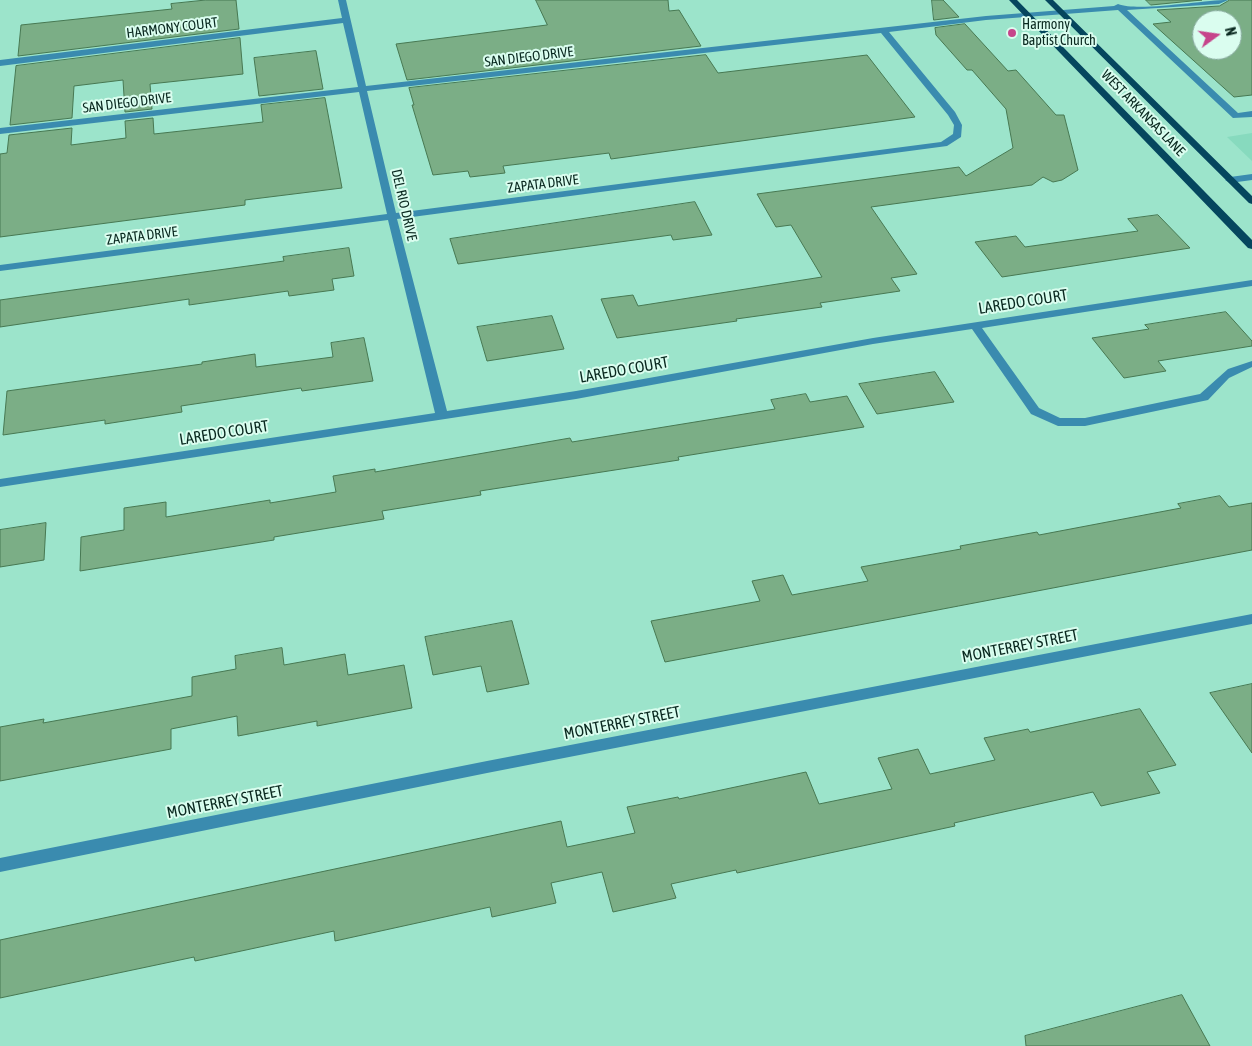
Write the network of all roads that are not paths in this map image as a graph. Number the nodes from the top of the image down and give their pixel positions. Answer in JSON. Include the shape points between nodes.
{"nodes":[{"id":1,"x":342,"y":0,"type":"edge"},
{"id":2,"x":1014,"y":0,"type":"edge"},
{"id":3,"x":1049,"y":0,"type":"edge"},
{"id":4,"x":1112,"y":0,"type":"edge"},
{"id":5,"x":1224,"y":0,"type":"edge"},
{"id":6,"x":1119,"y":8,"type":"junction"},
{"id":7,"x":1061,"y":12,"type":"junction"},
{"id":8,"x":1028,"y":15,"type":"junction"},
{"id":9,"x":347,"y":20,"type":"junction"},
{"id":10,"x":883,"y":30,"type":"junction"},
{"id":11,"x":0,"y":62,"type":"edge"},
{"id":12,"x":363,"y":90,"type":"junction"},
{"id":13,"x":1252,"y":114,"type":"edge"},
{"id":14,"x":0,"y":131,"type":"edge"},
{"id":15,"x":1252,"y":177,"type":"edge"},
{"id":16,"x":1230,"y":180,"type":"junction"},
{"id":17,"x":1252,"y":201,"type":"edge"},
{"id":18,"x":392,"y":217,"type":"junction"},
{"id":19,"x":1252,"y":246,"type":"edge"},
{"id":20,"x":0,"y":268,"type":"edge"},
{"id":21,"x":1252,"y":282,"type":"edge"},
{"id":22,"x":975,"y":326,"type":"junction"},
{"id":23,"x":1252,"y":364,"type":"edge"},
{"id":24,"x":442,"y":416,"type":"junction"},
{"id":25,"x":0,"y":483,"type":"edge"},
{"id":26,"x":1252,"y":619,"type":"edge"},
{"id":27,"x":0,"y":865,"type":"edge"}],
"edges":[{"from":1,"to":9,"type":"street","name":"DEL RIO DRIVE"},
{"from":2,"to":8,"type":"main road","name":"WEST ARKANSAS LANE"},
{"from":3,"to":7,"type":"main road","name":"WEST ARKANSAS LANE"},
{"from":4,"to":6,"type":"street"},
{"from":5,"to":6,"type":"street","name":"SAN DIEGO DRIVE"},
{"from":6,"to":7,"type":"street","name":"SAN DIEGO DRIVE"},
{"from":6,"to":13,"type":"street","via":[[1236,116]]},
{"from":7,"to":8,"type":"street","name":"SAN DIEGO DRIVE"},
{"from":7,"to":16,"type":"main road","name":"WEST ARKANSAS LANE"},
{"from":8,"to":10,"type":"street","name":"SAN DIEGO DRIVE"},
{"from":8,"to":19,"type":"main road","name":"WEST ARKANSAS LANE"},
{"from":9,"to":11,"type":"street","name":"HARMONY COURT"},
{"from":9,"to":12,"type":"street","name":"DEL RIO DRIVE"},
{"from":10,"to":12,"type":"street","name":"SAN DIEGO DRIVE"},
{"from":10,"to":18,"type":"street","name":"ZAPATA DRIVE","via":[[958,125],[958,135],[944,144]]},
{"from":12,"to":14,"type":"street","name":"SAN DIEGO DRIVE"},
{"from":12,"to":18,"type":"street","name":"DEL RIO DRIVE"},
{"from":15,"to":16,"type":"street"},
{"from":16,"to":17,"type":"main road","name":"WEST ARKANSAS LANE"},
{"from":18,"to":20,"type":"street","name":"ZAPATA DRIVE"},
{"from":18,"to":24,"type":"street","name":"DEL RIO DRIVE"},
{"from":21,"to":22,"type":"street","name":"LAREDO COURT"},
{"from":22,"to":23,"type":"street","via":[[1035,411],[1058,422],[1085,422],[1204,397],[1216,382],[1242,366]]},
{"from":22,"to":24,"type":"street","name":"LAREDO COURT"},
{"from":24,"to":25,"type":"street","name":"LAREDO COURT"},
{"from":26,"to":27,"type":"street","name":"MONTERREY STREET"}]}
